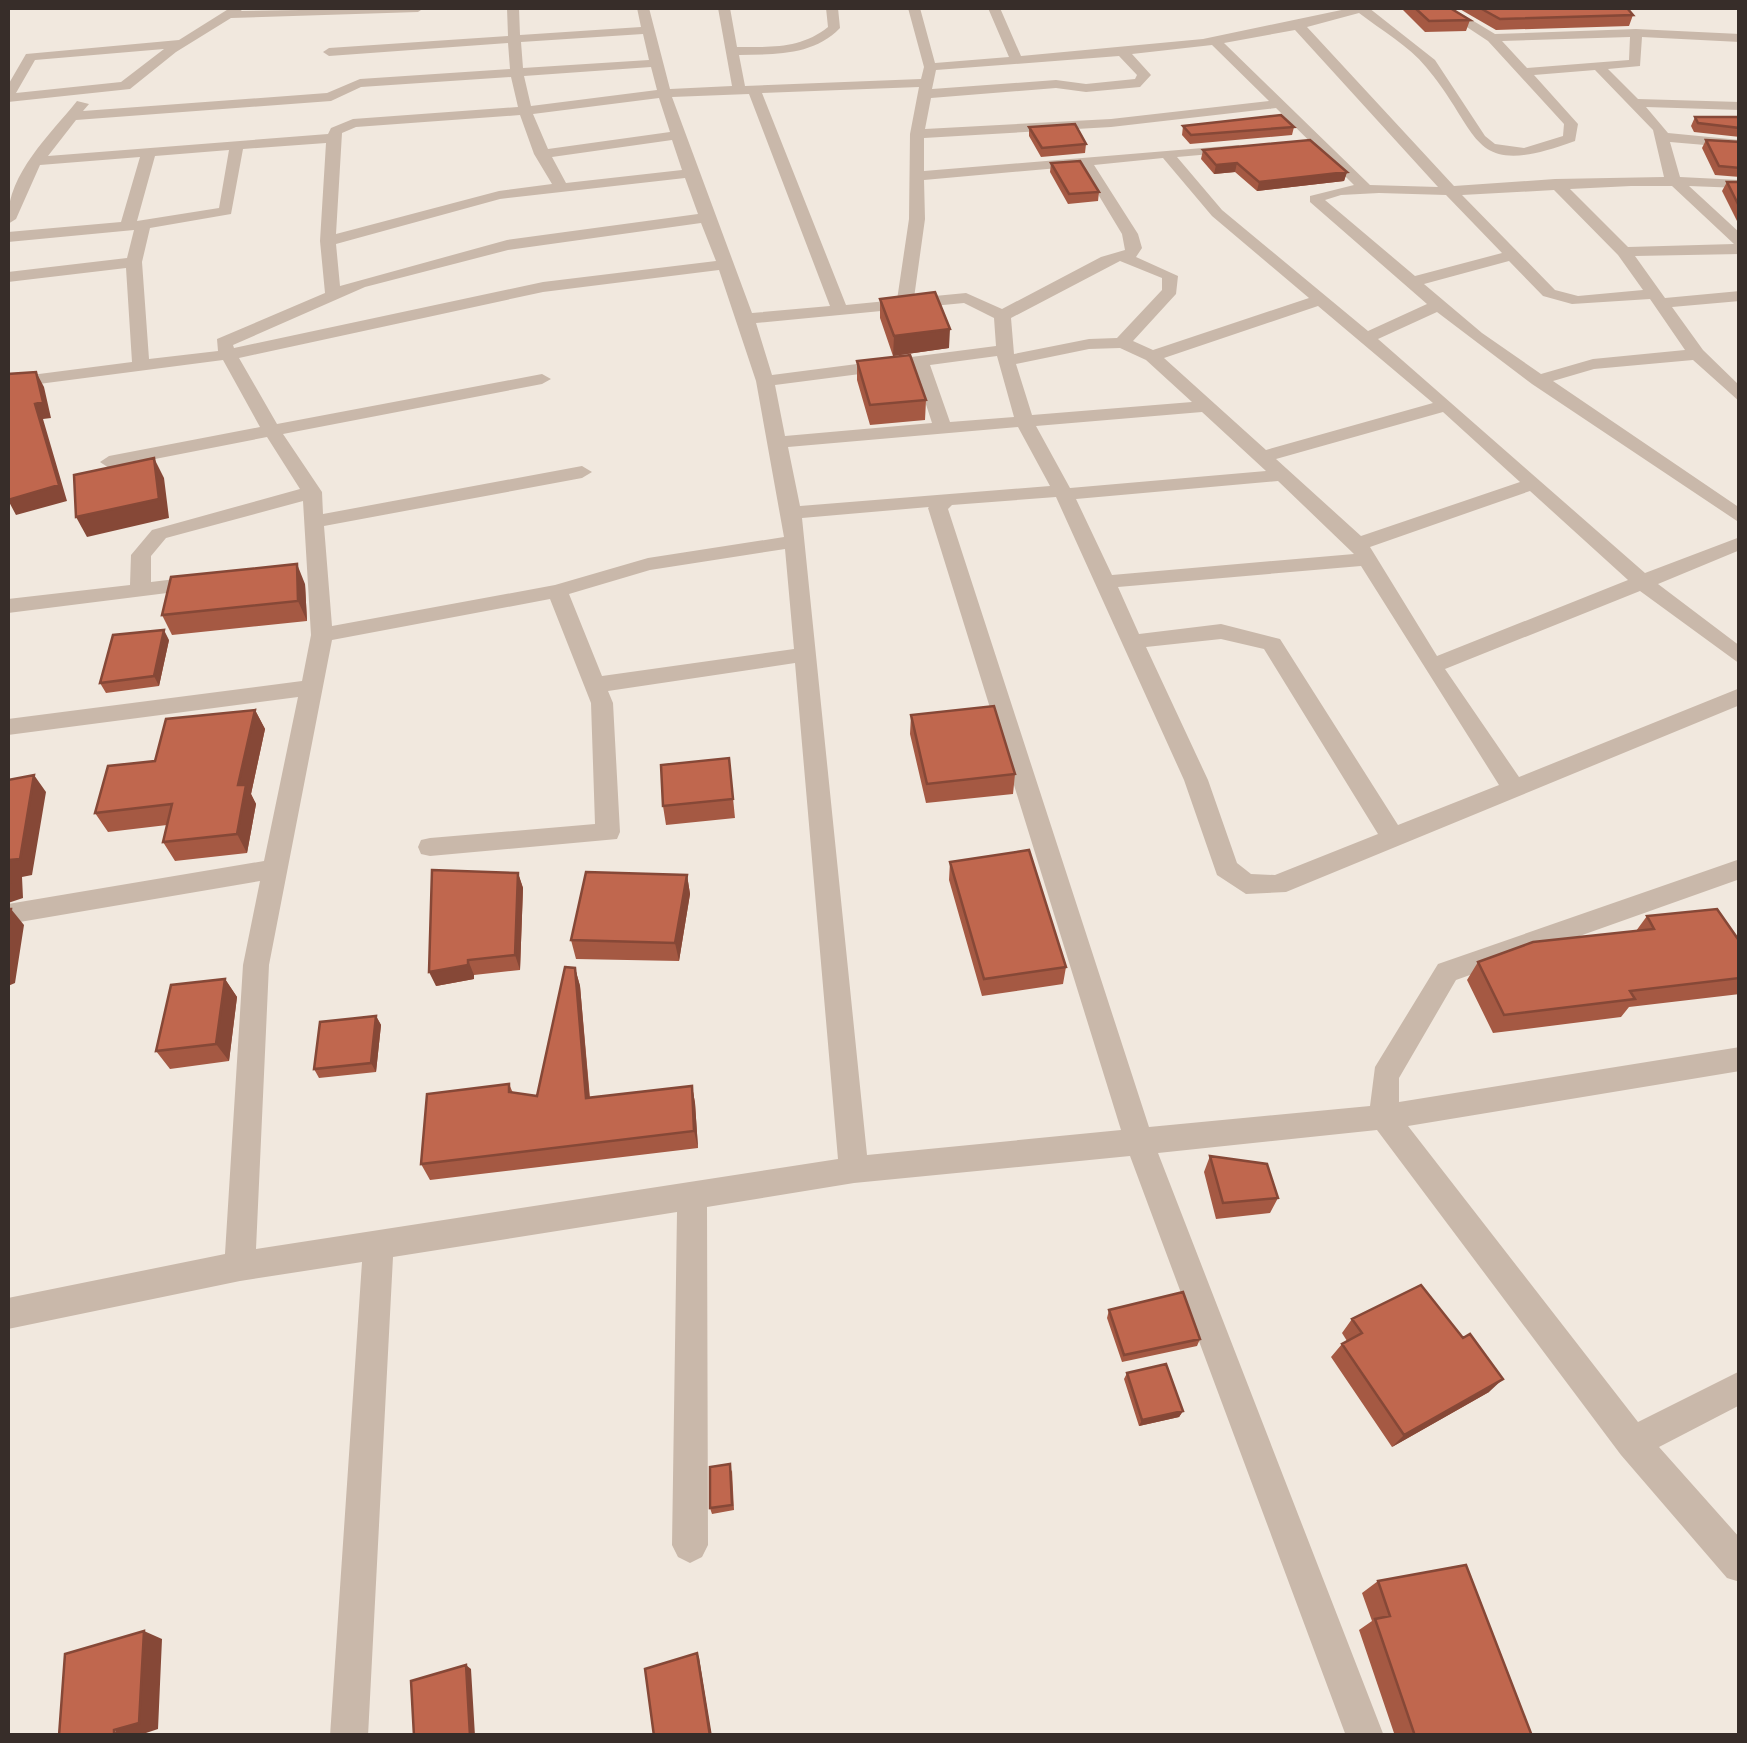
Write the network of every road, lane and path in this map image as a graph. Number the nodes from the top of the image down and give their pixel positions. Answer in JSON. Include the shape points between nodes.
{"nodes":[{"id":1,"x":418,"y":8,"type":"edge"},
{"id":2,"x":513,"y":8,"type":"edge"},
{"id":3,"x":643,"y":8,"type":"edge"},
{"id":4,"x":724,"y":8,"type":"edge"},
{"id":5,"x":832,"y":8,"type":"edge"},
{"id":6,"x":914,"y":8,"type":"edge"},
{"id":7,"x":994,"y":8,"type":"edge"},
{"id":8,"x":1362,"y":8,"type":"edge"},
{"id":9,"x":1444,"y":8,"type":"edge"},
{"id":10,"x":235,"y":11,"type":"edge"},
{"id":11,"x":1297,"y":24,"type":"junction"},
{"id":12,"x":647,"y":30,"type":"junction"},
{"id":13,"x":1636,"y":33,"type":"junction"},
{"id":14,"x":1492,"y":38,"type":"junction"},
{"id":15,"x":1740,"y":38,"type":"edge"},
{"id":16,"x":514,"y":39,"type":"junction"},
{"id":17,"x":1214,"y":39,"type":"junction"},
{"id":18,"x":179,"y":44,"type":"junction"},
{"id":19,"x":1120,"y":49,"type":"junction"},
{"id":20,"x":329,"y":52,"type":"dead end"},
{"id":21,"x":732,"y":52,"type":"junction"},
{"id":22,"x":1016,"y":59,"type":"junction"},
{"id":23,"x":656,"y":62,"type":"junction"},
{"id":24,"x":1601,"y":68,"type":"junction"},
{"id":25,"x":1524,"y":72,"type":"junction"},
{"id":26,"x":514,"y":74,"type":"junction"},
{"id":27,"x":927,"y":81,"type":"junction"},
{"id":28,"x":746,"y":90,"type":"junction"},
{"id":29,"x":90,"y":92,"type":"junction"},
{"id":30,"x":664,"y":94,"type":"junction"},
{"id":31,"x":8,"y":97,"type":"edge"},
{"id":32,"x":1634,"y":103,"type":"junction"},
{"id":33,"x":1278,"y":104,"type":"junction"},
{"id":34,"x":1740,"y":106,"type":"edge"},
{"id":35,"x":522,"y":111,"type":"junction"},
{"id":36,"x":74,"y":116,"type":"junction"},
{"id":37,"x":917,"y":134,"type":"junction"},
{"id":38,"x":677,"y":135,"type":"junction"},
{"id":39,"x":1663,"y":137,"type":"junction"},
{"id":40,"x":333,"y":138,"type":"junction"},
{"id":41,"x":1315,"y":141,"type":"junction"},
{"id":42,"x":1296,"y":142,"type":"edge"},
{"id":43,"x":1740,"y":144,"type":"edge"},
{"id":44,"x":237,"y":146,"type":"junction"},
{"id":45,"x":1260,"y":146,"type":"edge"},
{"id":46,"x":148,"y":152,"type":"junction"},
{"id":47,"x":542,"y":154,"type":"junction"},
{"id":48,"x":1167,"y":154,"type":"junction"},
{"id":49,"x":36,"y":161,"type":"junction"},
{"id":50,"x":1084,"y":161,"type":"junction"},
{"id":51,"x":690,"y":173,"type":"junction"},
{"id":52,"x":915,"y":176,"type":"junction"},
{"id":53,"x":1672,"y":178,"type":"junction"},
{"id":54,"x":1555,"y":183,"type":"junction"},
{"id":55,"x":1740,"y":184,"type":"edge"},
{"id":56,"x":561,"y":187,"type":"junction"},
{"id":57,"x":1368,"y":190,"type":"junction"},
{"id":58,"x":1450,"y":192,"type":"junction"},
{"id":59,"x":704,"y":218,"type":"junction"},
{"id":60,"x":8,"y":219,"type":"edge"},
{"id":61,"x":136,"y":225,"type":"junction"},
{"id":62,"x":8,"y":236,"type":"edge"},
{"id":63,"x":328,"y":240,"type":"junction"},
{"id":64,"x":1740,"y":245,"type":"edge"},
{"id":65,"x":1624,"y":252,"type":"junction"},
{"id":66,"x":1510,"y":256,"type":"junction"},
{"id":67,"x":1123,"y":257,"type":"junction"},
{"id":68,"x":134,"y":262,"type":"junction"},
{"id":69,"x":722,"y":265,"type":"junction"},
{"id":70,"x":8,"y":277,"type":"edge"},
{"id":71,"x":1412,"y":282,"type":"junction"},
{"id":72,"x":333,"y":295,"type":"junction"},
{"id":73,"x":1740,"y":296,"type":"edge"},
{"id":74,"x":1656,"y":298,"type":"junction"},
{"id":75,"x":1320,"y":300,"type":"junction"},
{"id":76,"x":905,"y":302,"type":"junction"},
{"id":77,"x":1438,"y":305,"type":"junction"},
{"id":78,"x":839,"y":309,"type":"junction"},
{"id":79,"x":1002,"y":316,"type":"junction"},
{"id":80,"x":746,"y":319,"type":"junction"},
{"id":81,"x":1366,"y":338,"type":"junction"},
{"id":82,"x":1122,"y":343,"type":"junction"},
{"id":83,"x":232,"y":354,"type":"junction"},
{"id":84,"x":1697,"y":354,"type":"junction"},
{"id":85,"x":1005,"y":355,"type":"junction"},
{"id":86,"x":1152,"y":356,"type":"junction"},
{"id":87,"x":919,"y":362,"type":"junction"},
{"id":88,"x":142,"y":364,"type":"junction"},
{"id":89,"x":542,"y":379,"type":"dead end"},
{"id":90,"x":1538,"y":380,"type":"junction"},
{"id":91,"x":765,"y":381,"type":"junction"},
{"id":92,"x":8,"y":383,"type":"edge"},
{"id":93,"x":1740,"y":398,"type":"edge"},
{"id":94,"x":1446,"y":404,"type":"junction"},
{"id":95,"x":1206,"y":406,"type":"junction"},
{"id":96,"x":1027,"y":422,"type":"junction"},
{"id":97,"x":942,"y":427,"type":"junction"},
{"id":98,"x":273,"y":432,"type":"junction"},
{"id":99,"x":776,"y":442,"type":"junction"},
{"id":100,"x":1262,"y":458,"type":"junction"},
{"id":101,"x":109,"y":462,"type":"dead end"},
{"id":102,"x":582,"y":472,"type":"dead end"},
{"id":103,"x":1282,"y":475,"type":"junction"},
{"id":104,"x":1533,"y":484,"type":"junction"},
{"id":105,"x":312,"y":492,"type":"junction"},
{"id":106,"x":1063,"y":493,"type":"junction"},
{"id":107,"x":946,"y":500,"type":"junction"},
{"id":108,"x":792,"y":513,"type":"junction"},
{"id":109,"x":1740,"y":517,"type":"edge"},
{"id":110,"x":315,"y":522,"type":"junction"},
{"id":111,"x":796,"y":541,"type":"junction"},
{"id":112,"x":1740,"y":543,"type":"edge"},
{"id":113,"x":1362,"y":552,"type":"junction"},
{"id":114,"x":229,"y":579,"type":"edge"},
{"id":115,"x":1104,"y":582,"type":"junction"},
{"id":116,"x":1642,"y":582,"type":"junction"},
{"id":117,"x":140,"y":590,"type":"junction"},
{"id":118,"x":557,"y":591,"type":"junction"},
{"id":119,"x":8,"y":606,"type":"edge"},
{"id":120,"x":322,"y":634,"type":"junction"},
{"id":121,"x":1132,"y":642,"type":"junction"},
{"id":122,"x":808,"y":654,"type":"junction"},
{"id":123,"x":1740,"y":657,"type":"edge"},
{"id":124,"x":1432,"y":666,"type":"junction"},
{"id":125,"x":595,"y":685,"type":"junction"},
{"id":126,"x":308,"y":688,"type":"junction"},
{"id":127,"x":1740,"y":696,"type":"edge"},
{"id":128,"x":8,"y":727,"type":"edge"},
{"id":129,"x":1514,"y":788,"type":"junction"},
{"id":130,"x":1393,"y":837,"type":"junction"},
{"id":131,"x":430,"y":847,"type":"dead end"},
{"id":132,"x":274,"y":869,"type":"junction"},
{"id":133,"x":1740,"y":869,"type":"edge"},
{"id":134,"x":8,"y":914,"type":"edge"},
{"id":135,"x":1740,"y":1059,"type":"edge"},
{"id":136,"x":1384,"y":1116,"type":"junction"},
{"id":137,"x":1139,"y":1141,"type":"junction"},
{"id":138,"x":854,"y":1170,"type":"junction"},
{"id":139,"x":692,"y":1196,"type":"junction"},
{"id":140,"x":378,"y":1245,"type":"junction"},
{"id":141,"x":240,"y":1266,"type":"junction"},
{"id":142,"x":8,"y":1314,"type":"edge"},
{"id":143,"x":1740,"y":1386,"type":"edge"},
{"id":144,"x":1633,"y":1443,"type":"junction"},
{"id":145,"x":690,"y":1545,"type":"dead end"},
{"id":146,"x":1740,"y":1565,"type":"edge"},
{"id":147,"x":349,"y":1736,"type":"edge"},
{"id":148,"x":1365,"y":1736,"type":"edge"}],
"edges":[{"from":1,"to":10,"type":"street"},
{"from":2,"to":16,"type":"street"},
{"from":3,"to":12,"type":"street"},
{"from":4,"to":21,"type":"street"},
{"from":5,"to":21,"type":"street","via":[[834,28],[821,41],[792,50]]},
{"from":6,"to":27,"type":"street"},
{"from":7,"to":22,"type":"street"},
{"from":8,"to":11,"type":"street"},
{"from":8,"to":25,"type":"street","via":[[1430,63],[1491,150],[1538,150],[1570,138],[1565,115]]},
{"from":9,"to":14,"type":"street"},
{"from":10,"to":18,"type":"street"},
{"from":11,"to":17,"type":"street","via":[[1267,23]]},
{"from":11,"to":58,"type":"street"},
{"from":12,"to":16,"type":"street"},
{"from":12,"to":23,"type":"street"},
{"from":13,"to":14,"type":"street"},
{"from":13,"to":15,"type":"street"},
{"from":13,"to":24,"type":"street","via":[[1635,63]]},
{"from":14,"to":25,"type":"street"},
{"from":16,"to":20,"type":"street"},
{"from":16,"to":26,"type":"street"},
{"from":17,"to":19,"type":"street"},
{"from":17,"to":33,"type":"street"},
{"from":18,"to":29,"type":"street","via":[[126,86]]},
{"from":18,"to":31,"type":"street","via":[[31,57]]},
{"from":19,"to":22,"type":"street"},
{"from":19,"to":27,"type":"street","via":[[1144,75],[1140,83],[1086,88]]},
{"from":21,"to":28,"type":"street"},
{"from":22,"to":27,"type":"street"},
{"from":23,"to":26,"type":"street"},
{"from":23,"to":30,"type":"street"},
{"from":24,"to":25,"type":"street"},
{"from":24,"to":32,"type":"street"},
{"from":26,"to":35,"type":"street"},
{"from":26,"to":36,"type":"street","via":[[360,83],[331,97]]},
{"from":27,"to":28,"type":"street"},
{"from":27,"to":37,"type":"street"},
{"from":28,"to":30,"type":"street"},
{"from":28,"to":78,"type":"street"},
{"from":29,"to":31,"type":"street"},
{"from":29,"to":36,"type":"street"},
{"from":30,"to":35,"type":"street"},
{"from":30,"to":38,"type":"street"},
{"from":32,"to":34,"type":"street"},
{"from":32,"to":39,"type":"street"},
{"from":33,"to":37,"type":"street","via":[[1111,123]]},
{"from":33,"to":41,"type":"street"},
{"from":35,"to":40,"type":"street","via":[[354,123]]},
{"from":35,"to":47,"type":"street"},
{"from":36,"to":49,"type":"street"},
{"from":37,"to":52,"type":"street"},
{"from":38,"to":47,"type":"street"},
{"from":38,"to":51,"type":"street"},
{"from":39,"to":43,"type":"street"},
{"from":39,"to":53,"type":"street"},
{"from":40,"to":44,"type":"street"},
{"from":40,"to":63,"type":"street"},
{"from":41,"to":42,"type":"street"},
{"from":41,"to":57,"type":"street"},
{"from":44,"to":46,"type":"street"},
{"from":44,"to":61,"type":"street","via":[[226,211]]},
{"from":45,"to":48,"type":"street"},
{"from":46,"to":49,"type":"street"},
{"from":46,"to":61,"type":"street"},
{"from":47,"to":56,"type":"street"},
{"from":48,"to":50,"type":"street"},
{"from":48,"to":75,"type":"street","via":[[1217,213]]},
{"from":49,"to":60,"type":"street"},
{"from":50,"to":52,"type":"street"},
{"from":50,"to":67,"type":"street","via":[[1130,234],[1134,248]]},
{"from":51,"to":56,"type":"street"},
{"from":51,"to":59,"type":"street"},
{"from":52,"to":76,"type":"street","via":[[917,219]]},
{"from":53,"to":54,"type":"street"},
{"from":53,"to":55,"type":"street"},
{"from":53,"to":64,"type":"street"},
{"from":54,"to":58,"type":"street"},
{"from":54,"to":65,"type":"street"},
{"from":56,"to":63,"type":"street","via":[[498,195]]},
{"from":57,"to":58,"type":"street"},
{"from":57,"to":71,"type":"street","via":[[1315,199]]},
{"from":58,"to":66,"type":"street"},
{"from":59,"to":69,"type":"street"},
{"from":59,"to":72,"type":"street","via":[[506,244]]},
{"from":61,"to":62,"type":"street"},
{"from":61,"to":68,"type":"street"},
{"from":63,"to":72,"type":"street"},
{"from":64,"to":65,"type":"street"},
{"from":65,"to":74,"type":"street"},
{"from":66,"to":71,"type":"street"},
{"from":66,"to":74,"type":"street","via":[[1563,300]]},
{"from":67,"to":79,"type":"street"},
{"from":67,"to":82,"type":"street","via":[[1170,276],[1170,290]]},
{"from":68,"to":70,"type":"street"},
{"from":68,"to":88,"type":"street"},
{"from":69,"to":80,"type":"street"},
{"from":69,"to":83,"type":"street","via":[[543,287]]},
{"from":71,"to":77,"type":"street"},
{"from":72,"to":83,"type":"street","via":[[223,343]]},
{"from":73,"to":74,"type":"street"},
{"from":74,"to":84,"type":"street"},
{"from":75,"to":81,"type":"street"},
{"from":75,"to":86,"type":"street"},
{"from":76,"to":78,"type":"street"},
{"from":76,"to":79,"type":"street","via":[[966,298]]},
{"from":77,"to":81,"type":"street"},
{"from":77,"to":90,"type":"street"},
{"from":78,"to":80,"type":"street"},
{"from":79,"to":85,"type":"street"},
{"from":80,"to":91,"type":"street"},
{"from":81,"to":94,"type":"street"},
{"from":82,"to":85,"type":"street"},
{"from":82,"to":86,"type":"street"},
{"from":83,"to":88,"type":"street"},
{"from":83,"to":98,"type":"street","via":[[248,396]]},
{"from":84,"to":90,"type":"street","via":[[1593,364]]},
{"from":84,"to":93,"type":"street"},
{"from":85,"to":87,"type":"street"},
{"from":85,"to":96,"type":"street"},
{"from":86,"to":95,"type":"street"},
{"from":87,"to":91,"type":"street"},
{"from":87,"to":97,"type":"street"},
{"from":88,"to":92,"type":"street"},
{"from":89,"to":98,"type":"street"},
{"from":90,"to":109,"type":"street"},
{"from":91,"to":99,"type":"street"},
{"from":94,"to":100,"type":"street"},
{"from":94,"to":104,"type":"street"},
{"from":95,"to":96,"type":"street"},
{"from":95,"to":100,"type":"street"},
{"from":96,"to":97,"type":"street"},
{"from":96,"to":106,"type":"street","via":[[1037,456]]},
{"from":97,"to":99,"type":"street"},
{"from":98,"to":101,"type":"street"},
{"from":98,"to":105,"type":"street"},
{"from":99,"to":108,"type":"street"},
{"from":100,"to":103,"type":"street"},
{"from":102,"to":110,"type":"street"},
{"from":103,"to":106,"type":"street"},
{"from":103,"to":113,"type":"street"},
{"from":104,"to":113,"type":"street"},
{"from":104,"to":116,"type":"street"},
{"from":105,"to":110,"type":"street"},
{"from":105,"to":117,"type":"street","via":[[159,534],[141,554]]},
{"from":106,"to":107,"type":"street"},
{"from":106,"to":115,"type":"street"},
{"from":107,"to":108,"type":"street"},
{"from":107,"to":137,"type":"street","via":[[938,508]]},
{"from":108,"to":111,"type":"street"},
{"from":110,"to":120,"type":"street","via":[[310,569]]},
{"from":111,"to":118,"type":"street","via":[[648,564]]},
{"from":111,"to":122,"type":"street"},
{"from":112,"to":116,"type":"street"},
{"from":113,"to":115,"type":"street"},
{"from":113,"to":124,"type":"street"},
{"from":114,"to":117,"type":"street"},
{"from":115,"to":121,"type":"street"},
{"from":116,"to":123,"type":"street"},
{"from":116,"to":124,"type":"street"},
{"from":117,"to":119,"type":"street"},
{"from":118,"to":120,"type":"street"},
{"from":118,"to":125,"type":"street"},
{"from":120,"to":126,"type":"street"},
{"from":121,"to":130,"type":"street","via":[[1222,629],[1272,644]]},
{"from":121,"to":130,"type":"street","via":[[1196,780],[1226,868],[1246,884],[1277,885]]},
{"from":122,"to":125,"type":"street"},
{"from":122,"to":138,"type":"street"},
{"from":124,"to":129,"type":"street"},
{"from":125,"to":131,"type":"street","via":[[602,703],[608,832]]},
{"from":126,"to":128,"type":"street"},
{"from":126,"to":132,"type":"street"},
{"from":127,"to":129,"type":"street"},
{"from":129,"to":130,"type":"street"},
{"from":132,"to":134,"type":"street"},
{"from":132,"to":141,"type":"street","via":[[256,965]]},
{"from":133,"to":136,"type":"street","via":[[1447,972],[1385,1076]]},
{"from":135,"to":136,"type":"street"},
{"from":136,"to":137,"type":"street"},
{"from":136,"to":144,"type":"street"},
{"from":137,"to":138,"type":"street"},
{"from":137,"to":148,"type":"street"},
{"from":138,"to":139,"type":"street"},
{"from":139,"to":140,"type":"street"},
{"from":139,"to":145,"type":"street"},
{"from":140,"to":141,"type":"street"},
{"from":140,"to":147,"type":"street"},
{"from":141,"to":142,"type":"street"},
{"from":143,"to":144,"type":"street"},
{"from":144,"to":146,"type":"street"}]}
